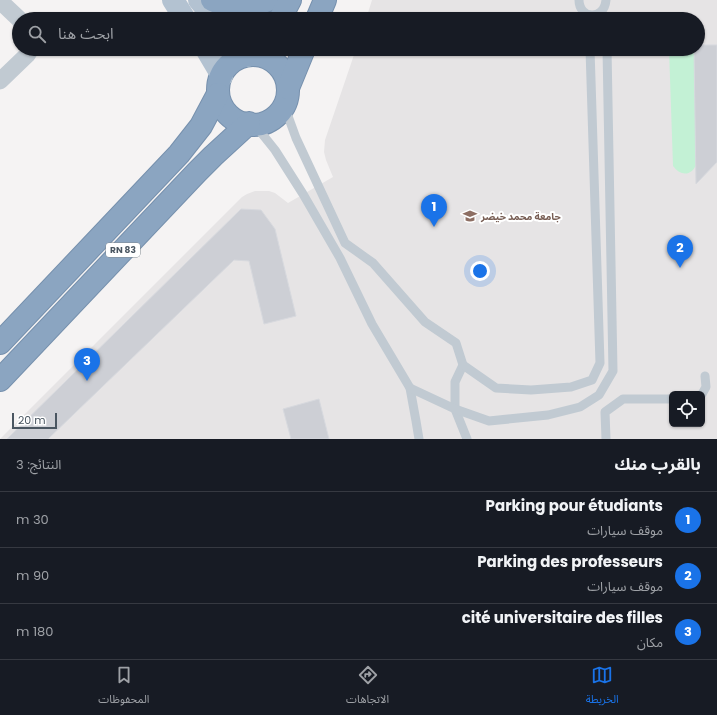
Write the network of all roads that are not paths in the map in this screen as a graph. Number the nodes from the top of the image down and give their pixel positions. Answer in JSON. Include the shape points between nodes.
{"nodes":[{"id":1,"x":173,"y":0,"type":"edge"},
{"id":2,"x":199,"y":0,"type":"edge"},
{"id":3,"x":212,"y":0,"type":"edge"},
{"id":4,"x":268,"y":0,"type":"edge"},
{"id":5,"x":290,"y":0,"type":"edge"},
{"id":6,"x":325,"y":0,"type":"edge"},
{"id":7,"x":0,"y":1,"type":"edge"},
{"id":8,"x":606,"y":2,"type":"edge"},
{"id":9,"x":12,"y":12,"type":"edge"},
{"id":10,"x":181,"y":12,"type":"edge"},
{"id":11,"x":209,"y":12,"type":"edge"},
{"id":12,"x":284,"y":12,"type":"edge"},
{"id":13,"x":320,"y":12,"type":"edge"},
{"id":14,"x":600,"y":12,"type":"edge"},
{"id":15,"x":26,"y":56,"type":"edge"},
{"id":16,"x":209,"y":56,"type":"edge"},
{"id":17,"x":244,"y":56,"type":"edge"},
{"id":18,"x":261,"y":56,"type":"edge"},
{"id":19,"x":301,"y":56,"type":"edge"},
{"id":20,"x":590,"y":56,"type":"edge"},
{"id":21,"x":607,"y":56,"type":"edge"},
{"id":22,"x":0,"y":81,"type":"edge"},
{"id":23,"x":220,"y":85,"type":"junction"},
{"id":24,"x":286,"y":96,"type":"junction"},
{"id":25,"x":252,"y":124,"type":"junction"},
{"id":26,"x":0,"y":343,"type":"edge"},
{"id":27,"x":463,"y":365,"type":"junction"},
{"id":28,"x":705,"y":376,"type":"dead end"},
{"id":29,"x":0,"y":380,"type":"edge"},
{"id":30,"x":410,"y":388,"type":"junction"},
{"id":31,"x":704,"y":391,"type":"edge"},
{"id":32,"x":669,"y":399,"type":"edge"},
{"id":33,"x":455,"y":409,"type":"junction"},
{"id":34,"x":419,"y":439,"type":"edge"},
{"id":35,"x":467,"y":439,"type":"edge"},
{"id":36,"x":606,"y":439,"type":"edge"}],
"edges":[{"from":1,"to":10,"type":"main road"},
{"from":2,"to":11,"type":"main road"},
{"from":3,"to":4,"type":"highway","via":[[226,6],[250,7]]},
{"from":5,"to":12,"type":"highway"},
{"from":6,"to":13,"type":"highway"},
{"from":7,"to":9,"type":"street"},
{"from":8,"to":14,"type":"lane"},
{"from":15,"to":22,"type":"street"},
{"from":16,"to":23,"type":"main road"},
{"from":17,"to":23,"type":"highway","via":[[232,62],[224,71]]},
{"from":18,"to":24,"type":"highway","via":[[273,61],[280,68],[285,77]]},
{"from":19,"to":24,"type":"highway"},
{"from":20,"to":27,"type":"lane","via":[[600,363],[592,380],[571,387],[530,390],[496,388]]},
{"from":21,"to":33,"type":"lane","via":[[613,371],[599,395],[580,407],[548,415],[489,421]]},
{"from":23,"to":25,"type":"highway","via":[[221,104],[227,113],[235,120]]},
{"from":23,"to":26,"type":"highway","number":"RN 83","via":[[201,126],[179,154]]},
{"from":24,"to":25,"type":"highway","via":[[280,112],[274,118],[265,123]]},
{"from":24,"to":27,"type":"lane","via":[[296,138],[345,243],[373,263],[425,322],[456,343]]},
{"from":25,"to":29,"type":"highway","number":"RN 83","via":[[197,172]]},
{"from":25,"to":30,"type":"lane","via":[[276,150],[307,200],[340,258],[372,324]]},
{"from":27,"to":33,"type":"lane","via":[[455,382]]},
{"from":28,"to":31,"type":"lane"},
{"from":30,"to":33,"type":"lane"},
{"from":30,"to":34,"type":"lane"},
{"from":32,"to":36,"type":"lane","via":[[623,399],[605,412]]},
{"from":33,"to":35,"type":"lane"}]}
